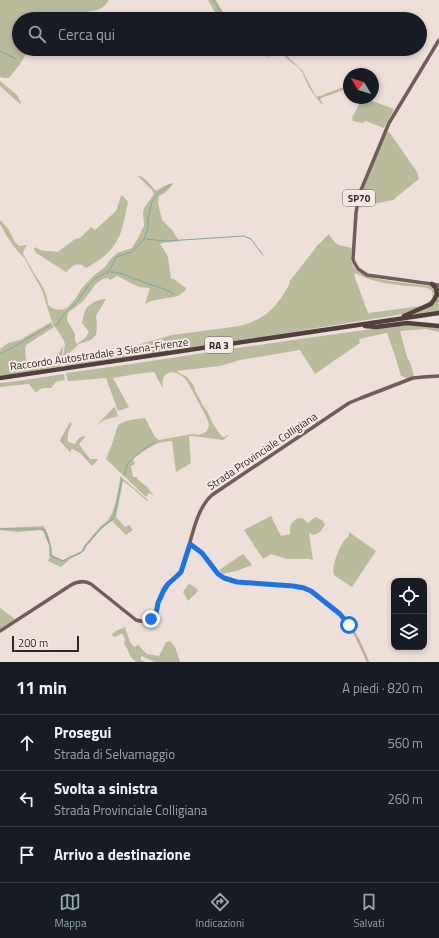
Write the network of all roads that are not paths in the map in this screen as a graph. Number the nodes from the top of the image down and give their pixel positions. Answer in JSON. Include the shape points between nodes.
{"nodes":[{"id":1,"x":439,"y":40,"type":"edge"},
{"id":2,"x":432,"y":284,"type":"junction"},
{"id":3,"x":439,"y":285,"type":"edge"},
{"id":4,"x":438,"y":293,"type":"edge"},
{"id":5,"x":439,"y":314,"type":"edge"},
{"id":6,"x":365,"y":325,"type":"junction"},
{"id":7,"x":439,"y":326,"type":"edge"},
{"id":8,"x":439,"y":376,"type":"edge"},
{"id":9,"x":0,"y":379,"type":"edge"},
{"id":10,"x":190,"y":544,"type":"junction"},
{"id":11,"x":0,"y":631,"type":"edge"},
{"id":12,"x":368,"y":662,"type":"edge"}],
"edges":[{"from":1,"to":2,"type":"main road","number":"SP70","via":[[389,123],[362,187],[357,207],[353,254],[357,268],[367,275]]},
{"from":2,"to":3,"type":"main road","number":"SP70"},
{"from":2,"to":4,"type":"highway"},
{"from":4,"to":6,"type":"highway","via":[[431,304],[407,315],[373,321]]},
{"from":5,"to":6,"type":"highway","name":"Raccordo Autostradale 3 Siena-Firenze","number":"RA 3"},
{"from":6,"to":7,"type":"highway","via":[[407,323]]},
{"from":6,"to":9,"type":"highway","name":"Raccordo Autostradale 3 Siena-Firenze","number":"RA 3"},
{"from":8,"to":10,"type":"main road","name":"Strada Provinciale Colligiana","via":[[413,378],[355,400],[221,488],[203,506]]},
{"from":10,"to":11,"type":"main road","name":"Strada Provinciale Colligiana","via":[[181,572],[164,590],[156,614],[151,619],[136,620],[92,585],[80,582],[71,585]]},
{"from":10,"to":12,"type":"street","via":[[202,553],[220,576],[229,580],[297,586],[309,590],[345,619]]}]}
